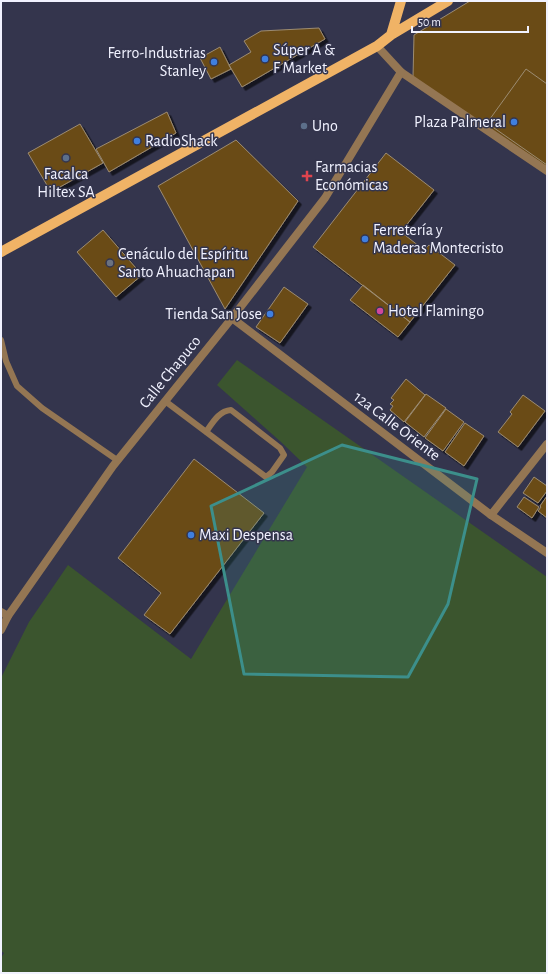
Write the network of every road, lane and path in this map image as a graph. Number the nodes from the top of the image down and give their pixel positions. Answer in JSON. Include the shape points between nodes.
{"nodes":[{"id":1,"x":401,"y":1,"type":"edge"},
{"id":2,"x":448,"y":1,"type":"edge"},
{"id":3,"x":391,"y":35,"type":"junction"},
{"id":4,"x":377,"y":46,"type":"junction"},
{"id":5,"x":401,"y":72,"type":"junction"},
{"id":6,"x":547,"y":171,"type":"edge"},
{"id":7,"x":1,"y":252,"type":"edge"},
{"id":8,"x":232,"y":318,"type":"junction"},
{"id":9,"x":1,"y":340,"type":"edge"},
{"id":10,"x":165,"y":401,"type":"junction"},
{"id":11,"x":206,"y":432,"type":"junction"},
{"id":12,"x":547,"y":444,"type":"edge"},
{"id":13,"x":117,"y":460,"type":"junction"},
{"id":14,"x":492,"y":515,"type":"junction"},
{"id":15,"x":547,"y":553,"type":"edge"},
{"id":16,"x":4,"y":614,"type":"edge"},
{"id":17,"x":1,"y":630,"type":"edge"}],
"edges":[{"from":1,"to":3,"type":"main road"},
{"from":2,"to":3,"type":"main road"},
{"from":3,"to":4,"type":"main road"},
{"from":4,"to":5,"type":"street"},
{"from":4,"to":7,"type":"main road"},
{"from":5,"to":6,"type":"street"},
{"from":5,"to":8,"type":"street","name":"Calle Chapuco","via":[[325,198]]},
{"from":8,"to":10,"type":"street","name":"Calle Chapuco"},
{"from":8,"to":14,"type":"street","name":"12a Calle Oriente"},
{"from":9,"to":13,"type":"lane","via":[[6,361],[17,386],[42,408]]},
{"from":10,"to":11,"type":"lane"},
{"from":10,"to":13,"type":"street","name":"Calle Chapuco"},
{"from":11,"to":11,"type":"lane","via":[[266,477],[284,455],[280,448],[231,410],[225,410],[218,415]]},
{"from":12,"to":14,"type":"street"},
{"from":13,"to":16,"type":"street","name":"Calle Chapuco"},
{"from":14,"to":15,"type":"street","name":"12a Calle Oriente"},
{"from":16,"to":17,"type":"street","name":"Calle Chapuco"}]}
